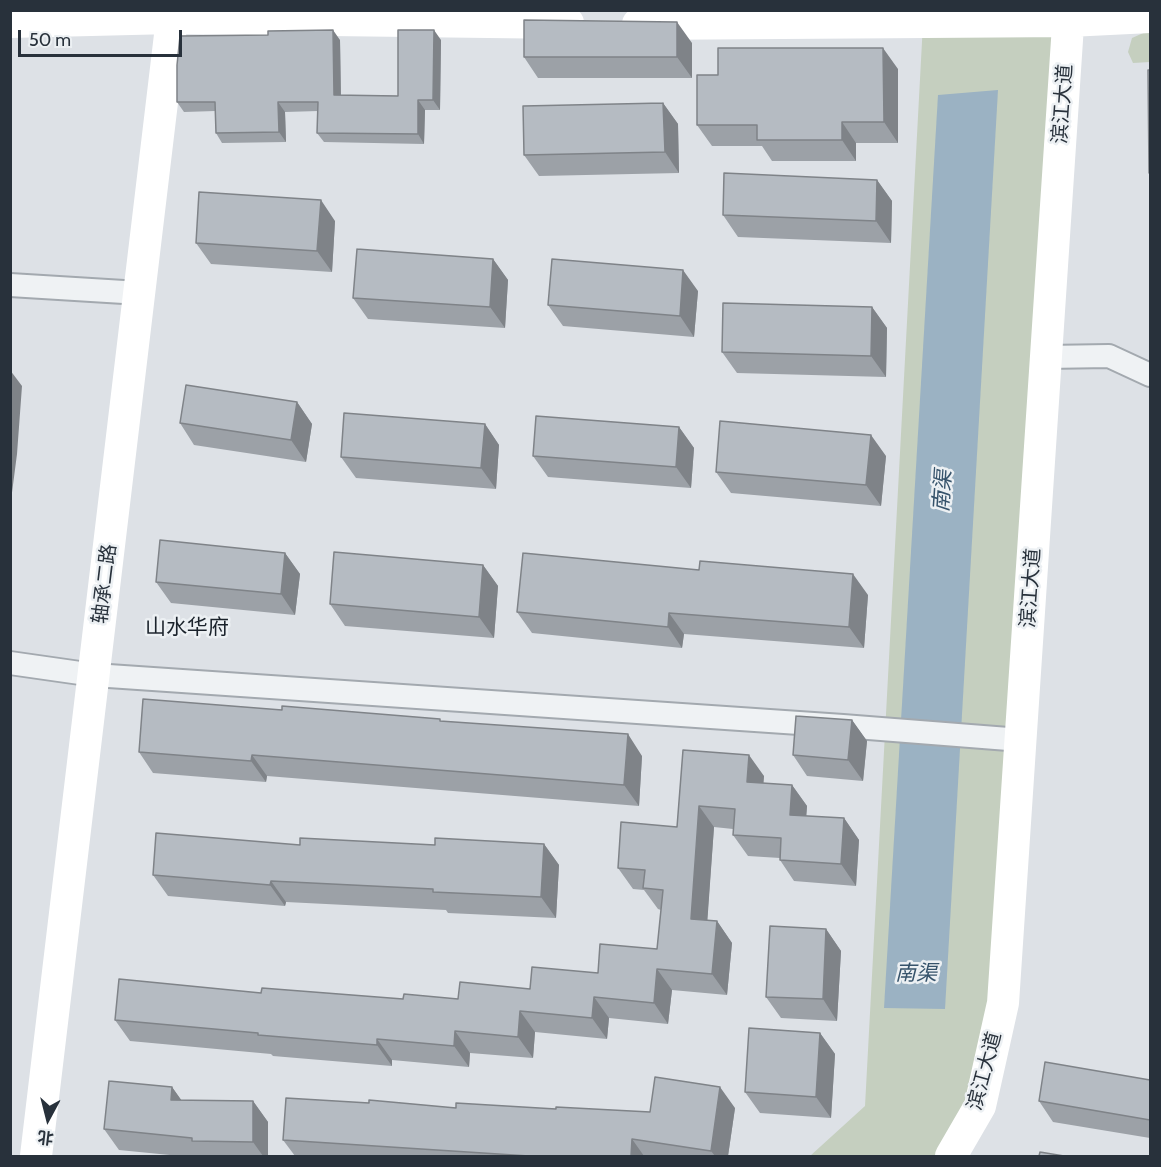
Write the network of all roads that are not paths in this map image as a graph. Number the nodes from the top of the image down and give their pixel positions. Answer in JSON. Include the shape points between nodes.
{"nodes":[{"id":1,"x":172,"y":14,"type":"edge"},
{"id":2,"x":1069,"y":16,"type":"edge"},
{"id":3,"x":1150,"y":17,"type":"edge"},
{"id":4,"x":10,"y":22,"type":"edge"},
{"id":5,"x":10,"y":285,"type":"edge"},
{"id":6,"x":140,"y":294,"type":"junction"},
{"id":7,"x":1046,"y":357,"type":"junction"},
{"id":8,"x":1150,"y":375,"type":"edge"},
{"id":9,"x":10,"y":663,"type":"edge"},
{"id":10,"x":94,"y":675,"type":"junction"},
{"id":11,"x":1014,"y":740,"type":"junction"},
{"id":12,"x":957,"y":1154,"type":"edge"},
{"id":13,"x":36,"y":1156,"type":"edge"}],
"edges":[{"from":1,"to":2,"type":"street","via":[[708,25]]},
{"from":1,"to":4,"type":"street"},
{"from":1,"to":6,"type":"street","name":"轴承二路"},
{"from":2,"to":3,"type":"street"},
{"from":2,"to":7,"type":"street","name":"滨江大道"},
{"from":5,"to":6,"type":"street"},
{"from":6,"to":10,"type":"street","name":"轴承二路"},
{"from":7,"to":8,"type":"street","via":[[1109,356]]},
{"from":7,"to":11,"type":"street","name":"滨江大道"},
{"from":9,"to":10,"type":"street"},
{"from":10,"to":11,"type":"street"},
{"from":10,"to":13,"type":"street","name":"轴承二路"},
{"from":11,"to":12,"type":"street","name":"滨江大道","via":[[1003,1003],[980,1106]]}]}
